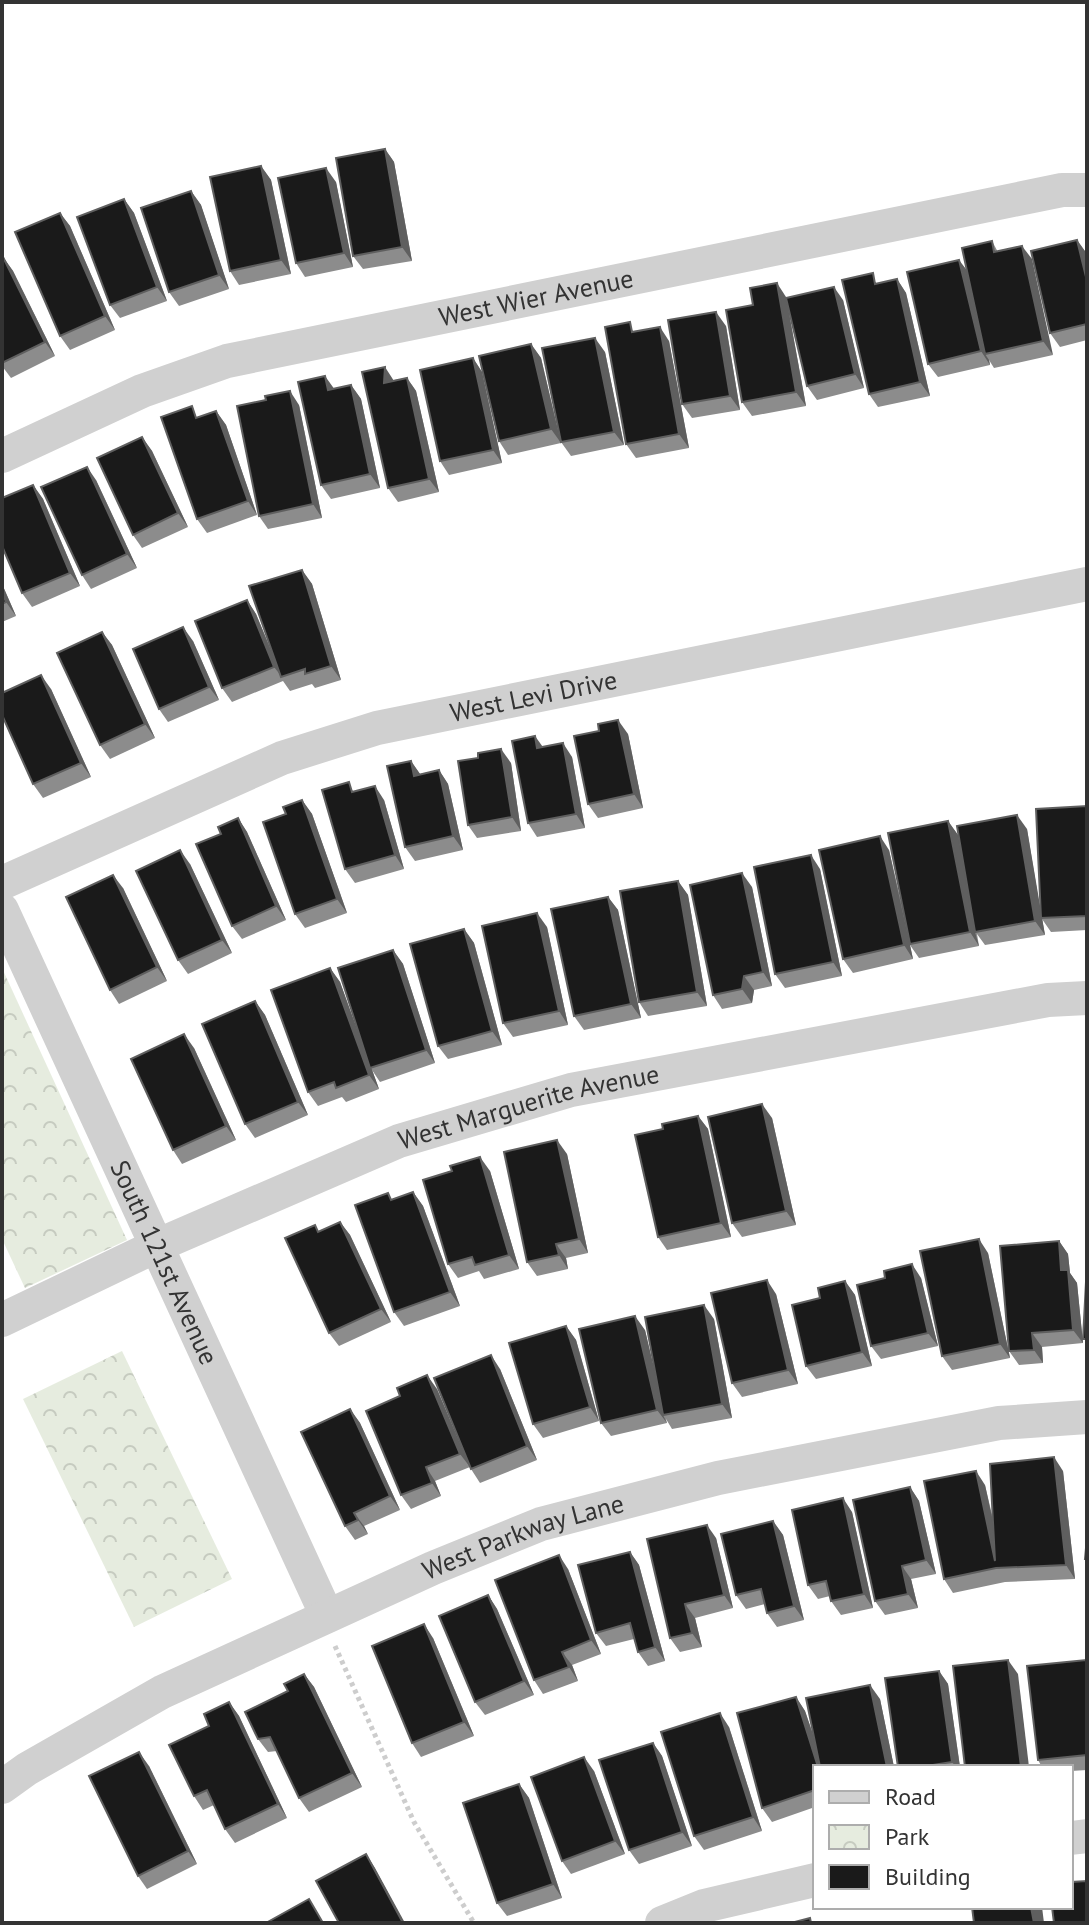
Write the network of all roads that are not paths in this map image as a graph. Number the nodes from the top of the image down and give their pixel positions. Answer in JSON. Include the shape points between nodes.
{"nodes":[{"id":1,"x":1087,"y":190,"type":"edge"},
{"id":2,"x":2,"y":456,"type":"edge"},
{"id":3,"x":1087,"y":584,"type":"edge"},
{"id":4,"x":2,"y":883,"type":"edge"},
{"id":5,"x":2,"y":910,"type":"edge"},
{"id":6,"x":1087,"y":998,"type":"edge"},
{"id":7,"x":156,"y":1246,"type":"junction"},
{"id":8,"x":2,"y":1320,"type":"edge"},
{"id":9,"x":1087,"y":1417,"type":"edge"},
{"id":10,"x":327,"y":1616,"type":"junction"},
{"id":11,"x":2,"y":1787,"type":"edge"},
{"id":12,"x":813,"y":1880,"type":"edge"},
{"id":13,"x":662,"y":1923,"type":"edge"}],
"edges":[{"from":1,"to":2,"type":"street","name":"West Wier Avenue","via":[[1062,190],[227,361],[142,391]]},
{"from":3,"to":4,"type":"street","name":"West Levi Drive","via":[[377,728],[282,758]]},
{"from":5,"to":7,"type":"street","name":"South 121st Avenue"},
{"from":6,"to":7,"type":"street","name":"West Marguerite Avenue","via":[[1048,1000],[571,1090],[399,1141]]},
{"from":7,"to":8,"type":"street","name":"West Marguerite Avenue"},
{"from":7,"to":10,"type":"street","name":"South 121st Avenue"},
{"from":9,"to":10,"type":"street","name":"West Parkway Lane","via":[[999,1423],[718,1478],[541,1524]]},
{"from":10,"to":11,"type":"street","name":"West Parkway Lane","via":[[162,1692]]},
{"from":12,"to":13,"type":"street","via":[[704,1906]]}]}
